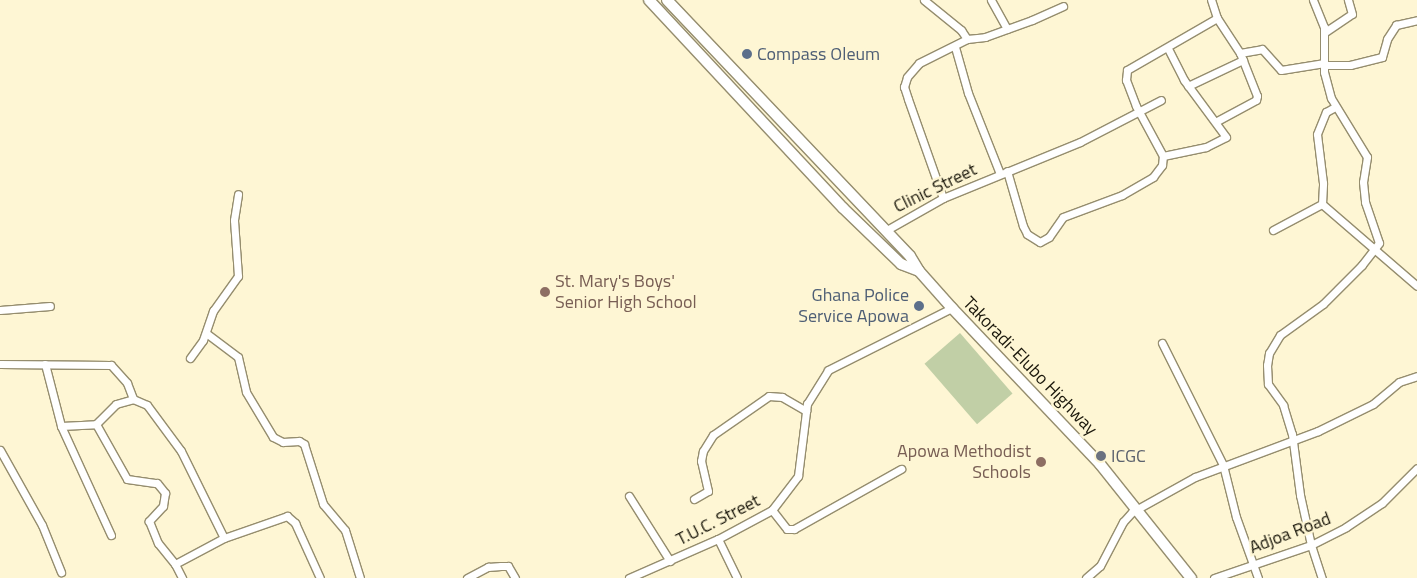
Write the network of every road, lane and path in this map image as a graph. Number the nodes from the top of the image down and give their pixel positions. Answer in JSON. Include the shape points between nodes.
{"nodes":[{"id":1,"x":650,"y":0,"type":"edge"},
{"id":2,"x":667,"y":0,"type":"edge"},
{"id":3,"x":924,"y":0,"type":"edge"},
{"id":4,"x":991,"y":0,"type":"edge"},
{"id":5,"x":1211,"y":0,"type":"edge"},
{"id":6,"x":1313,"y":0,"type":"edge"},
{"id":7,"x":1348,"y":0,"type":"edge"},
{"id":8,"x":1063,"y":6,"type":"dead end"},
{"id":9,"x":1217,"y":18,"type":"junction"},
{"id":10,"x":1417,"y":20,"type":"edge"},
{"id":11,"x":1007,"y":28,"type":"junction"},
{"id":12,"x":1325,"y":32,"type":"junction"},
{"id":13,"x":967,"y":39,"type":"junction"},
{"id":14,"x":955,"y":47,"type":"junction"},
{"id":15,"x":1168,"y":48,"type":"junction"},
{"id":16,"x":1242,"y":57,"type":"junction"},
{"id":17,"x":1324,"y":64,"type":"junction"},
{"id":18,"x":1188,"y":86,"type":"junction"},
{"id":19,"x":1161,"y":100,"type":"dead end"},
{"id":20,"x":1335,"y":107,"type":"junction"},
{"id":21,"x":1138,"y":112,"type":"junction"},
{"id":22,"x":1217,"y":122,"type":"junction"},
{"id":23,"x":1163,"y":156,"type":"junction"},
{"id":24,"x":1007,"y":171,"type":"junction"},
{"id":25,"x":1000,"y":174,"type":"junction"},
{"id":26,"x":238,"y":194,"type":"dead end"},
{"id":27,"x":943,"y":198,"type":"junction"},
{"id":28,"x":1322,"y":204,"type":"junction"},
{"id":29,"x":1273,"y":230,"type":"dead end"},
{"id":30,"x":885,"y":231,"type":"junction"},
{"id":31,"x":1375,"y":251,"type":"junction"},
{"id":32,"x":919,"y":271,"type":"junction"},
{"id":33,"x":1417,"y":286,"type":"edge"},
{"id":34,"x":50,"y":306,"type":"dead end"},
{"id":35,"x":952,"y":308,"type":"junction"},
{"id":36,"x":0,"y":310,"type":"edge"},
{"id":37,"x":206,"y":333,"type":"junction"},
{"id":38,"x":1162,"y":344,"type":"dead end"},
{"id":39,"x":190,"y":358,"type":"dead end"},
{"id":40,"x":0,"y":364,"type":"edge"},
{"id":41,"x":45,"y":364,"type":"junction"},
{"id":42,"x":1417,"y":376,"type":"edge"},
{"id":43,"x":133,"y":399,"type":"junction"},
{"id":44,"x":806,"y":411,"type":"junction"},
{"id":45,"x":96,"y":424,"type":"junction"},
{"id":46,"x":61,"y":426,"type":"junction"},
{"id":47,"x":1292,"y":442,"type":"junction"},
{"id":48,"x":0,"y":450,"type":"edge"},
{"id":49,"x":3,"y":461,"type":"edge"},
{"id":50,"x":1223,"y":465,"type":"junction"},
{"id":51,"x":1417,"y":468,"type":"edge"},
{"id":52,"x":901,"y":469,"type":"dead end"},
{"id":53,"x":629,"y":496,"type":"dead end"},
{"id":54,"x":694,"y":499,"type":"dead end"},
{"id":55,"x":1138,"y":509,"type":"junction"},
{"id":56,"x":772,"y":510,"type":"junction"},
{"id":57,"x":111,"y":535,"type":"dead end"},
{"id":58,"x":224,"y":538,"type":"junction"},
{"id":59,"x":718,"y":539,"type":"junction"},
{"id":60,"x":1310,"y":545,"type":"junction"},
{"id":61,"x":670,"y":561,"type":"junction"},
{"id":62,"x":1254,"y":563,"type":"junction"},
{"id":63,"x":175,"y":564,"type":"junction"},
{"id":64,"x":61,"y":572,"type":"dead end"},
{"id":65,"x":182,"y":578,"type":"edge"},
{"id":66,"x":320,"y":578,"type":"edge"},
{"id":67,"x":360,"y":578,"type":"edge"},
{"id":68,"x":467,"y":578,"type":"edge"},
{"id":69,"x":515,"y":578,"type":"edge"},
{"id":70,"x":629,"y":578,"type":"edge"},
{"id":71,"x":737,"y":578,"type":"edge"},
{"id":72,"x":1086,"y":578,"type":"edge"},
{"id":73,"x":1191,"y":578,"type":"edge"},
{"id":74,"x":1214,"y":578,"type":"edge"},
{"id":75,"x":1258,"y":578,"type":"edge"},
{"id":76,"x":1322,"y":578,"type":"edge"}],
"edges":[{"from":1,"to":32,"type":"highway","name":"Takoradi-Elubo Highway","via":[[843,208],[901,264]]},
{"from":2,"to":30,"type":"highway","name":"Takoradi-Elubo Highway"},
{"from":3,"to":13,"type":"street","via":[[961,30]]},
{"from":4,"to":11,"type":"street"},
{"from":5,"to":9,"type":"street"},
{"from":6,"to":12,"type":"street"},
{"from":7,"to":12,"type":"street","via":[[1352,14]]},
{"from":8,"to":11,"type":"street"},
{"from":9,"to":15,"type":"street"},
{"from":9,"to":16,"type":"street"},
{"from":10,"to":17,"type":"street","via":[[1396,25],[1382,57],[1350,65]]},
{"from":11,"to":13,"type":"street"},
{"from":12,"to":17,"type":"street"},
{"from":13,"to":14,"type":"street"},
{"from":14,"to":25,"type":"street","via":[[968,93]]},
{"from":14,"to":27,"type":"street","via":[[919,63],[905,81],[912,113]]},
{"from":15,"to":18,"type":"street"},
{"from":15,"to":21,"type":"street","via":[[1127,70],[1126,80]]},
{"from":16,"to":17,"type":"street","via":[[1262,49],[1281,70]]},
{"from":16,"to":18,"type":"street"},
{"from":16,"to":22,"type":"street","via":[[1257,92],[1256,100]]},
{"from":17,"to":20,"type":"street"},
{"from":18,"to":22,"type":"street"},
{"from":19,"to":21,"type":"street","name":"Clinic Street"},
{"from":20,"to":28,"type":"street","via":[[1326,112],[1317,134]]},
{"from":20,"to":31,"type":"street","via":[[1366,157],[1363,189],[1366,209],[1378,238]]},
{"from":21,"to":23,"type":"street"},
{"from":21,"to":24,"type":"street","name":"Clinic Street","via":[[1080,142]]},
{"from":22,"to":23,"type":"street","via":[[1226,135],[1224,139]]},
{"from":23,"to":24,"type":"street","via":[[1162,165],[1153,177],[1122,195],[1064,217],[1049,237],[1040,242],[1032,239],[1023,226]]},
{"from":24,"to":25,"type":"street","name":"Clinic Street"},
{"from":25,"to":27,"type":"street","name":"Clinic Street"},
{"from":26,"to":37,"type":"street","via":[[234,220],[238,276],[213,311]]},
{"from":27,"to":30,"type":"street","name":"Clinic Street"},
{"from":28,"to":29,"type":"street"},
{"from":28,"to":31,"type":"street"},
{"from":30,"to":32,"type":"highway","name":"Takoradi-Elubo Highway","via":[[910,256]]},
{"from":31,"to":33,"type":"street"},
{"from":31,"to":47,"type":"street","via":[[1323,304],[1286,328],[1269,353],[1268,384],[1283,404]]},
{"from":32,"to":35,"type":"highway","name":"Takoradi-Elubo Highway"},
{"from":34,"to":36,"type":"street"},
{"from":35,"to":44,"type":"street","name":"T.U.C. Street","via":[[836,364],[819,382]]},
{"from":35,"to":55,"type":"highway","name":"Takoradi-Elubo Highway","via":[[1094,457]]},
{"from":37,"to":39,"type":"street"},
{"from":37,"to":67,"type":"street","via":[[238,357],[246,392],[273,437],[282,442],[299,441],[304,444],[322,504],[345,530]]},
{"from":38,"to":50,"type":"street"},
{"from":40,"to":41,"type":"street"},
{"from":41,"to":43,"type":"street","via":[[111,365],[127,383]]},
{"from":41,"to":46,"type":"street"},
{"from":42,"to":47,"type":"street","via":[[1399,382],[1366,408]]},
{"from":43,"to":45,"type":"street","via":[[116,404]]},
{"from":43,"to":58,"type":"street","via":[[147,405],[164,423]]},
{"from":44,"to":54,"type":"street","via":[[782,397],[769,396],[713,435],[702,451],[701,461],[708,491]]},
{"from":44,"to":56,"type":"street","name":"T.U.C. Street","via":[[798,476]]},
{"from":45,"to":46,"type":"street"},
{"from":45,"to":63,"type":"street","via":[[128,479],[157,483],[165,493],[162,506],[149,521],[158,543]]},
{"from":46,"to":57,"type":"street"},
{"from":47,"to":50,"type":"street"},
{"from":47,"to":60,"type":"street"},
{"from":48,"to":49,"type":"street"},
{"from":49,"to":64,"type":"street","via":[[42,525]]},
{"from":50,"to":55,"type":"street"},
{"from":50,"to":62,"type":"street","via":[[1236,517]]},
{"from":51,"to":60,"type":"street","name":"Adjoa Road","via":[[1367,514]]},
{"from":52,"to":56,"type":"street","via":[[794,529],[787,529]]},
{"from":53,"to":61,"type":"street"},
{"from":55,"to":72,"type":"street","via":[[1123,522],[1100,566]]},
{"from":55,"to":73,"type":"highway","name":"Takoradi-Elubo Highway"},
{"from":56,"to":59,"type":"street","name":"T.U.C. Street"},
{"from":58,"to":63,"type":"street"},
{"from":58,"to":66,"type":"street","via":[[287,516],[295,523]]},
{"from":59,"to":61,"type":"street","name":"T.U.C. Street"},
{"from":59,"to":71,"type":"street"},
{"from":60,"to":62,"type":"street","name":"Adjoa Road"},
{"from":60,"to":76,"type":"street"},
{"from":61,"to":70,"type":"street","name":"T.U.C. Street"},
{"from":62,"to":74,"type":"street","name":"Adjoa Road"},
{"from":62,"to":75,"type":"street"},
{"from":63,"to":65,"type":"street"},
{"from":68,"to":69,"type":"street","via":[[488,567],[508,566]]}]}
